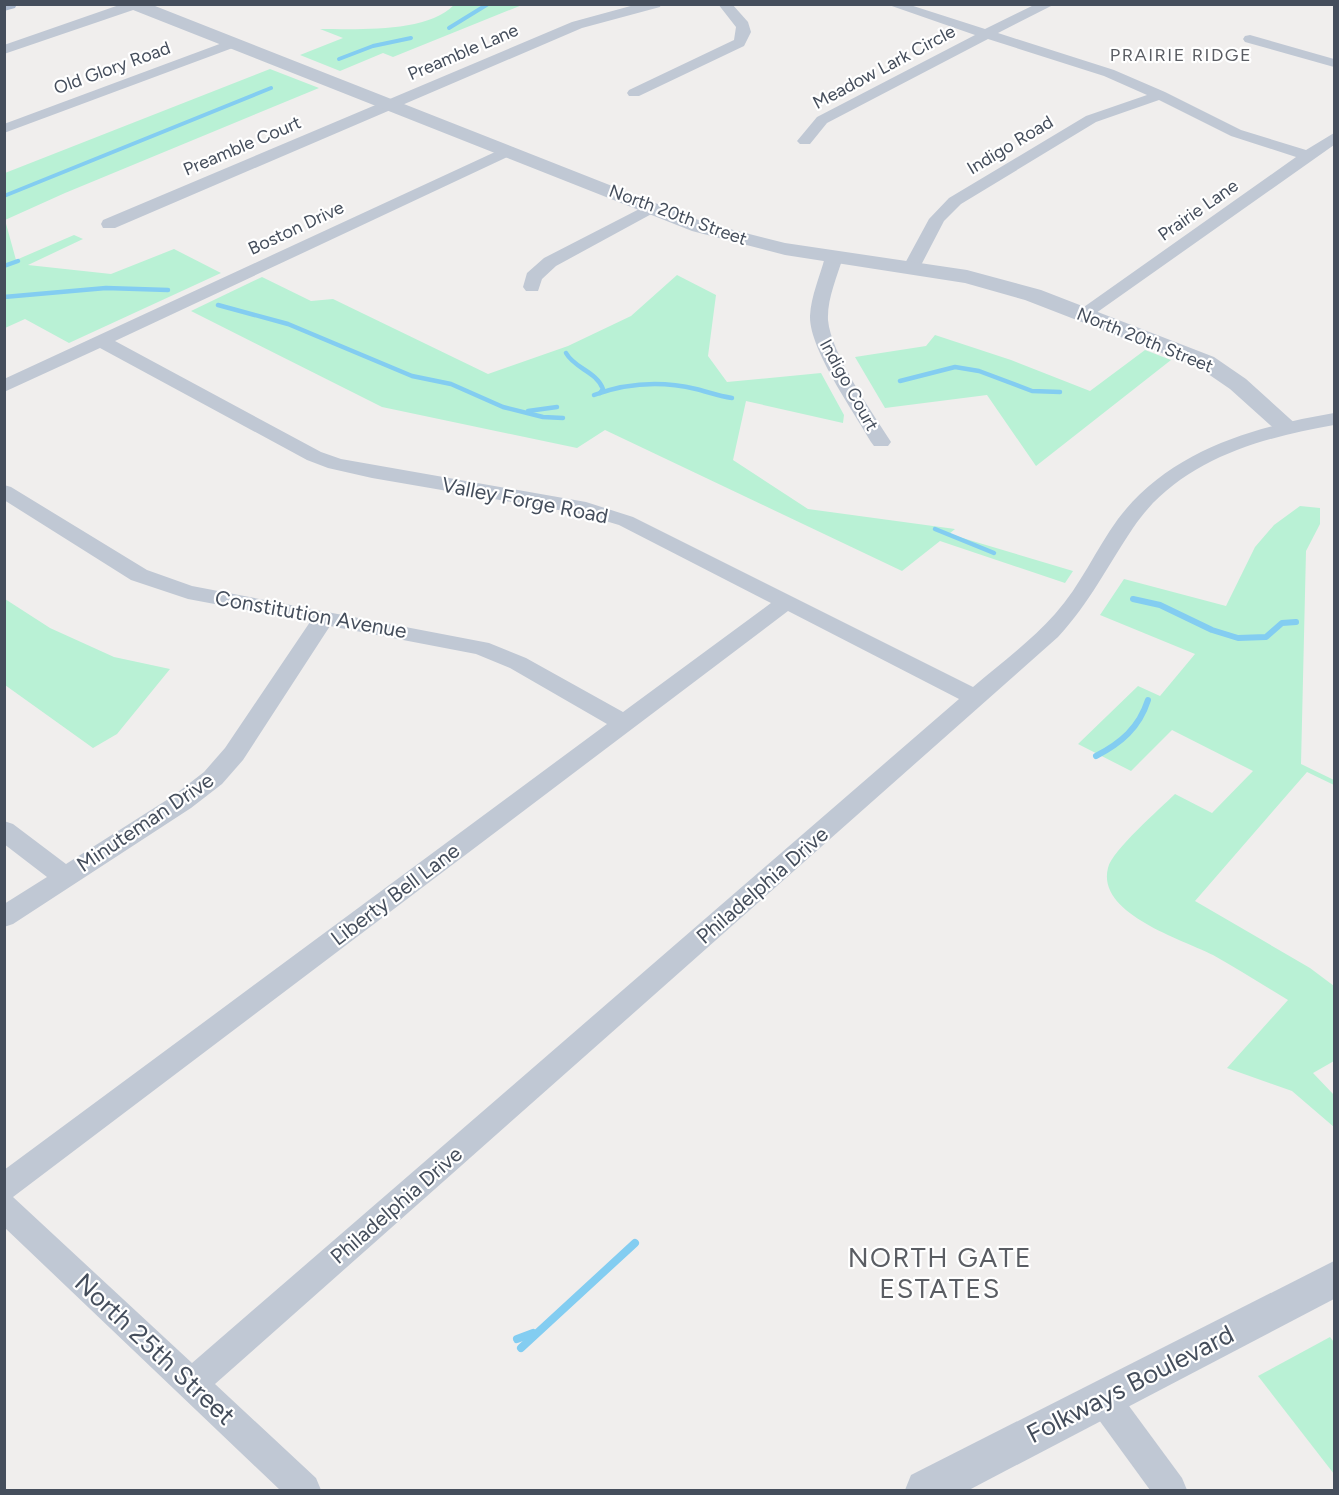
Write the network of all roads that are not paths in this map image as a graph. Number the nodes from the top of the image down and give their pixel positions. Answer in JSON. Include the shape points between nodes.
{"nodes":[{"id":1,"x":655,"y":4,"type":"edge"},
{"id":2,"x":724,"y":4,"type":"edge"},
{"id":3,"x":892,"y":4,"type":"edge"},
{"id":4,"x":1049,"y":4,"type":"edge"},
{"id":5,"x":134,"y":5,"type":"edge"},
{"id":6,"x":987,"y":34,"type":"junction"},
{"id":7,"x":1250,"y":39,"type":"dead end"},
{"id":8,"x":233,"y":43,"type":"junction"},
{"id":9,"x":4,"y":50,"type":"edge"},
{"id":10,"x":1335,"y":63,"type":"edge"},
{"id":11,"x":634,"y":93,"type":"dead end"},
{"id":12,"x":1160,"y":95,"type":"junction"},
{"id":13,"x":390,"y":104,"type":"junction"},
{"id":14,"x":4,"y":129,"type":"edge"},
{"id":15,"x":1335,"y":138,"type":"edge"},
{"id":16,"x":805,"y":141,"type":"dead end"},
{"id":17,"x":508,"y":151,"type":"junction"},
{"id":18,"x":1309,"y":156,"type":"junction"},
{"id":19,"x":651,"y":208,"type":"junction"},
{"id":20,"x":110,"y":224,"type":"dead end"},
{"id":21,"x":834,"y":257,"type":"junction"},
{"id":22,"x":912,"y":267,"type":"junction"},
{"id":23,"x":532,"y":287,"type":"dead end"},
{"id":24,"x":1083,"y":314,"type":"junction"},
{"id":25,"x":100,"y":341,"type":"junction"},
{"id":26,"x":4,"y":386,"type":"edge"},
{"id":27,"x":1335,"y":419,"type":"edge"},
{"id":28,"x":1287,"y":427,"type":"junction"},
{"id":29,"x":881,"y":442,"type":"dead end"},
{"id":30,"x":4,"y":491,"type":"edge"},
{"id":31,"x":786,"y":602,"type":"junction"},
{"id":32,"x":325,"y":617,"type":"junction"},
{"id":33,"x":975,"y":697,"type":"junction"},
{"id":34,"x":623,"y":723,"type":"junction"},
{"id":35,"x":4,"y":830,"type":"edge"},
{"id":36,"x":65,"y":877,"type":"junction"},
{"id":37,"x":4,"y":917,"type":"edge"},
{"id":38,"x":4,"y":1187,"type":"edge"},
{"id":39,"x":4,"y":1208,"type":"edge"},
{"id":40,"x":1335,"y":1279,"type":"edge"},
{"id":41,"x":193,"y":1383,"type":"junction"},
{"id":42,"x":1103,"y":1398,"type":"junction"},
{"id":43,"x":304,"y":1491,"type":"edge"},
{"id":44,"x":926,"y":1491,"type":"edge"},
{"id":45,"x":1170,"y":1491,"type":"edge"}],
"edges":[{"from":1,"to":13,"type":"street","name":"Preamble Lane","via":[[577,25]]},
{"from":2,"to":11,"type":"street","via":[[744,27],[739,43]]},
{"from":3,"to":6,"type":"street"},
{"from":4,"to":6,"type":"street","name":"Meadow Lark Circle"},
{"from":5,"to":8,"type":"street","name":"North 20th Street"},
{"from":5,"to":9,"type":"street"},
{"from":6,"to":12,"type":"street","via":[[1109,73]]},
{"from":6,"to":16,"type":"street","name":"Meadow Lark Circle","via":[[822,120]]},
{"from":7,"to":10,"type":"street"},
{"from":8,"to":13,"type":"street","name":"North 20th Street"},
{"from":8,"to":14,"type":"street","name":"Old Glory Road"},
{"from":12,"to":18,"type":"street","via":[[1236,133]]},
{"from":12,"to":22,"type":"street","name":"Indigo Road","via":[[1091,119],[955,201],[937,219]]},
{"from":13,"to":17,"type":"street","name":"North 20th Street"},
{"from":13,"to":20,"type":"street","name":"Preamble Court"},
{"from":15,"to":18,"type":"street","name":"Prairie Lane"},
{"from":17,"to":19,"type":"street","name":"North 20th Street"},
{"from":17,"to":25,"type":"street","name":"Boston Drive"},
{"from":18,"to":24,"type":"street","name":"Prairie Lane"},
{"from":19,"to":21,"type":"street","name":"North 20th Street","via":[[732,237]]},
{"from":19,"to":23,"type":"street","via":[[550,262],[533,277]]},
{"from":21,"to":22,"type":"street","name":"North 20th Street"},
{"from":21,"to":29,"type":"street","name":"Indigo Court","via":[[820,308],[820,332]]},
{"from":22,"to":24,"type":"street","name":"North 20th Street","via":[[992,283]]},
{"from":24,"to":28,"type":"street","name":"North 20th Street","via":[[1215,367]]},
{"from":25,"to":26,"type":"street"},
{"from":25,"to":31,"type":"street","name":"Valley Forge Road","via":[[328,461],[602,512]]},
{"from":27,"to":28,"type":"street","name":"Philadelphia Drive"},
{"from":28,"to":33,"type":"street","name":"Philadelphia Drive","via":[[1247,438],[1209,455],[1153,492],[1128,520],[1068,615]]},
{"from":30,"to":32,"type":"street","name":"Constitution Avenue","via":[[154,582]]},
{"from":31,"to":33,"type":"street","name":"Valley Forge Road"},
{"from":31,"to":34,"type":"street","name":"Liberty Bell Lane"},
{"from":32,"to":34,"type":"street","name":"Constitution Avenue","via":[[494,652]]},
{"from":32,"to":36,"type":"street","name":"Minuteman Drive","via":[[222,769],[188,798]]},
{"from":33,"to":41,"type":"street","name":"Philadelphia Drive"},
{"from":34,"to":38,"type":"street","name":"Liberty Bell Lane"},
{"from":35,"to":36,"type":"street"},
{"from":36,"to":37,"type":"street","name":"Minuteman Drive"},
{"from":39,"to":41,"type":"street","name":"North 25th Street"},
{"from":40,"to":42,"type":"street","name":"Folkways Boulevard"},
{"from":41,"to":43,"type":"street","name":"North 25th Street"},
{"from":42,"to":44,"type":"street","name":"Folkways Boulevard"},
{"from":42,"to":45,"type":"street"}]}
